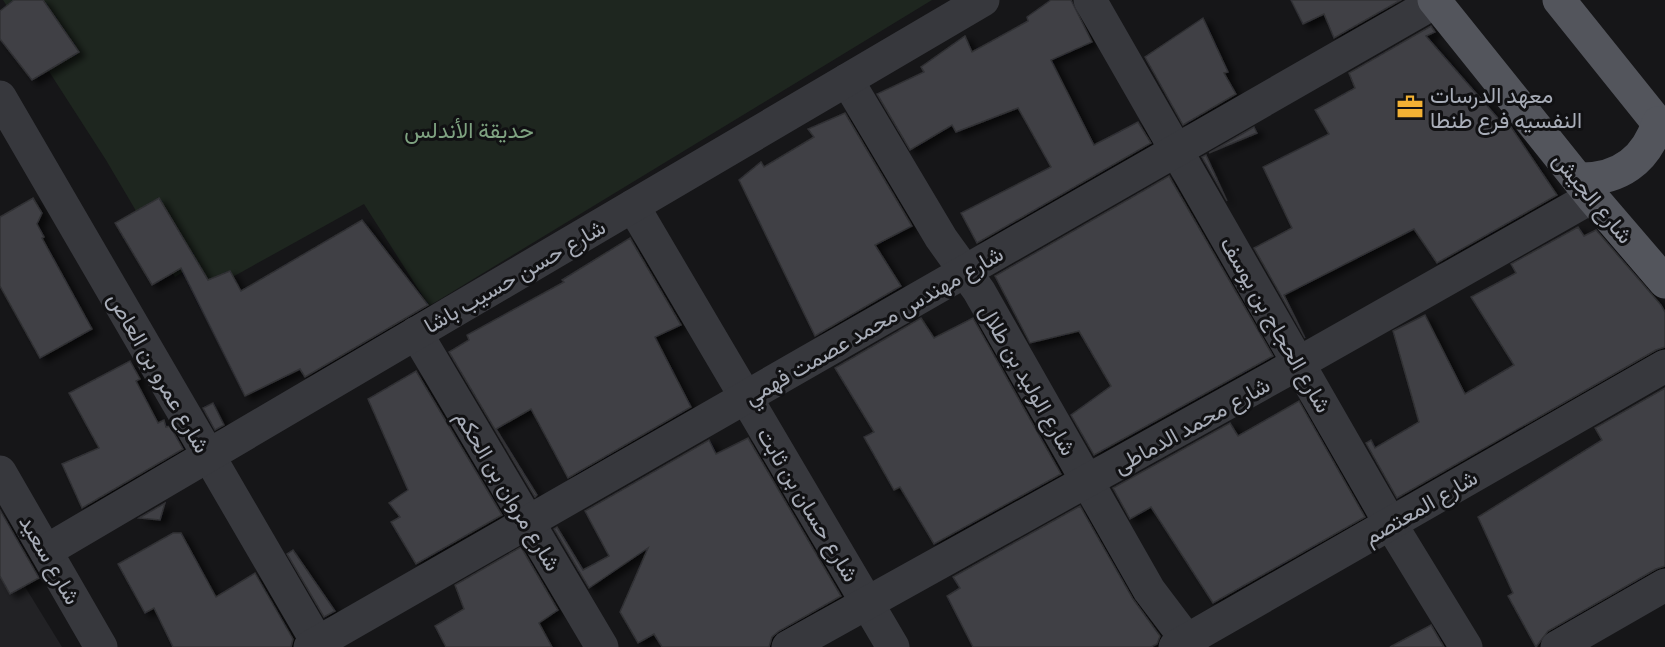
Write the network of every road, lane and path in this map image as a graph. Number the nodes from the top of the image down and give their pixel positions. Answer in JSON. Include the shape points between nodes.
{"nodes":[{"id":1,"x":983,"y":0,"type":"edge"},
{"id":2,"x":1090,"y":0,"type":"edge"},
{"id":3,"x":1559,"y":0,"type":"edge"},
{"id":4,"x":1435,"y":1,"type":"edge"},
{"id":5,"x":847,"y":80,"type":"junction"},
{"id":6,"x":0,"y":97,"type":"edge"},
{"id":7,"x":1661,"y":127,"type":"edge"},
{"id":8,"x":1177,"y":150,"type":"junction"},
{"id":9,"x":1585,"y":188,"type":"junction"},
{"id":10,"x":633,"y":206,"type":"junction"},
{"id":11,"x":965,"y":272,"type":"junction"},
{"id":12,"x":1665,"y":282,"type":"edge"},
{"id":13,"x":416,"y":333,"type":"junction"},
{"id":14,"x":1299,"y":363,"type":"junction"},
{"id":15,"x":1665,"y":366,"type":"edge"},
{"id":16,"x":746,"y":398,"type":"junction"},
{"id":17,"x":209,"y":455,"type":"junction"},
{"id":18,"x":0,"y":472,"type":"edge"},
{"id":19,"x":1088,"y":482,"type":"junction"},
{"id":20,"x":528,"y":522,"type":"junction"},
{"id":21,"x":1390,"y":523,"type":"junction"},
{"id":22,"x":46,"y":551,"type":"junction"},
{"id":23,"x":1665,"y":585,"type":"edge"},
{"id":24,"x":867,"y":602,"type":"junction"},
{"id":25,"x":1185,"y":645,"type":"edge"},
{"id":26,"x":316,"y":646,"type":"edge"},
{"id":27,"x":101,"y":647,"type":"edge"},
{"id":28,"x":602,"y":647,"type":"edge"},
{"id":29,"x":788,"y":647,"type":"edge"},
{"id":30,"x":893,"y":647,"type":"edge"},
{"id":31,"x":1466,"y":647,"type":"edge"},
{"id":32,"x":1557,"y":647,"type":"edge"}],
"edges":[{"from":1,"to":5,"type":"street","name":"شارع حسن حسيب باشا"},
{"from":2,"to":8,"type":"street","name":"شارع الحجاج بن يوسف"},
{"from":3,"to":7,"type":"main road"},
{"from":4,"to":8,"type":"street","name":"شارع مهندس محمد عصمت فهمي"},
{"from":4,"to":9,"type":"main road","name":"شارع الجيش"},
{"from":5,"to":10,"type":"street","name":"شارع حسن حسيب باشا"},
{"from":5,"to":11,"type":"street","name":"شارع الوليد بن طلال"},
{"from":6,"to":17,"type":"street","name":"شارع عمرو بن العاص"},
{"from":7,"to":9,"type":"main road","via":[[1629,167]]},
{"from":8,"to":11,"type":"street","name":"شارع مهندس محمد عصمت فهمي"},
{"from":8,"to":14,"type":"street","name":"شارع الحجاج بن يوسف"},
{"from":9,"to":12,"type":"main road","name":"شارع الجيش"},
{"from":9,"to":14,"type":"street","name":"شارع محمد الدماطى"},
{"from":10,"to":13,"type":"street","name":"شارع حسن حسيب باشا"},
{"from":10,"to":16,"type":"street","name":"شارع حسان بن ثابت"},
{"from":11,"to":16,"type":"street","name":"شارع مهندس محمد عصمت فهمي"},
{"from":11,"to":19,"type":"street","name":"شارع الوليد بن طلال"},
{"from":13,"to":17,"type":"street","name":"شارع حسن حسيب باشا"},
{"from":13,"to":20,"type":"street","name":"شارع مروان بن الحكم"},
{"from":14,"to":19,"type":"street","name":"شارع محمد الدماطى"},
{"from":14,"to":21,"type":"street","name":"شارع الحجاج بن يوسف"},
{"from":15,"to":21,"type":"street","name":"شارع المعتصم"},
{"from":16,"to":20,"type":"street","name":"شارع مهندس محمد عصمت فهمي"},
{"from":16,"to":24,"type":"street","name":"شارع حسان بن ثابت"},
{"from":17,"to":22,"type":"street","name":"شارع حسن حسيب باشا"},
{"from":17,"to":26,"type":"street","name":"شارع عمرو بن العاص"},
{"from":18,"to":22,"type":"street","name":"شارع سعيد"},
{"from":19,"to":24,"type":"street","name":"شارع محمد الدماطى"},
{"from":19,"to":25,"type":"street","name":"شارع الوليد بن طلال"},
{"from":20,"to":26,"type":"street","name":"شارع مهندس محمد عصمت فهمي"},
{"from":20,"to":28,"type":"street","name":"شارع مروان بن الحكم"},
{"from":21,"to":25,"type":"street","name":"شارع المعتصم"},
{"from":21,"to":31,"type":"street","name":"شارع الحجاج بن يوسف"},
{"from":22,"to":27,"type":"street","name":"شارع سعيد"},
{"from":23,"to":32,"type":"street"},
{"from":24,"to":29,"type":"street","name":"شارع محمد الدماطى"},
{"from":24,"to":30,"type":"street","name":"شارع حسان بن ثابت"}]}
